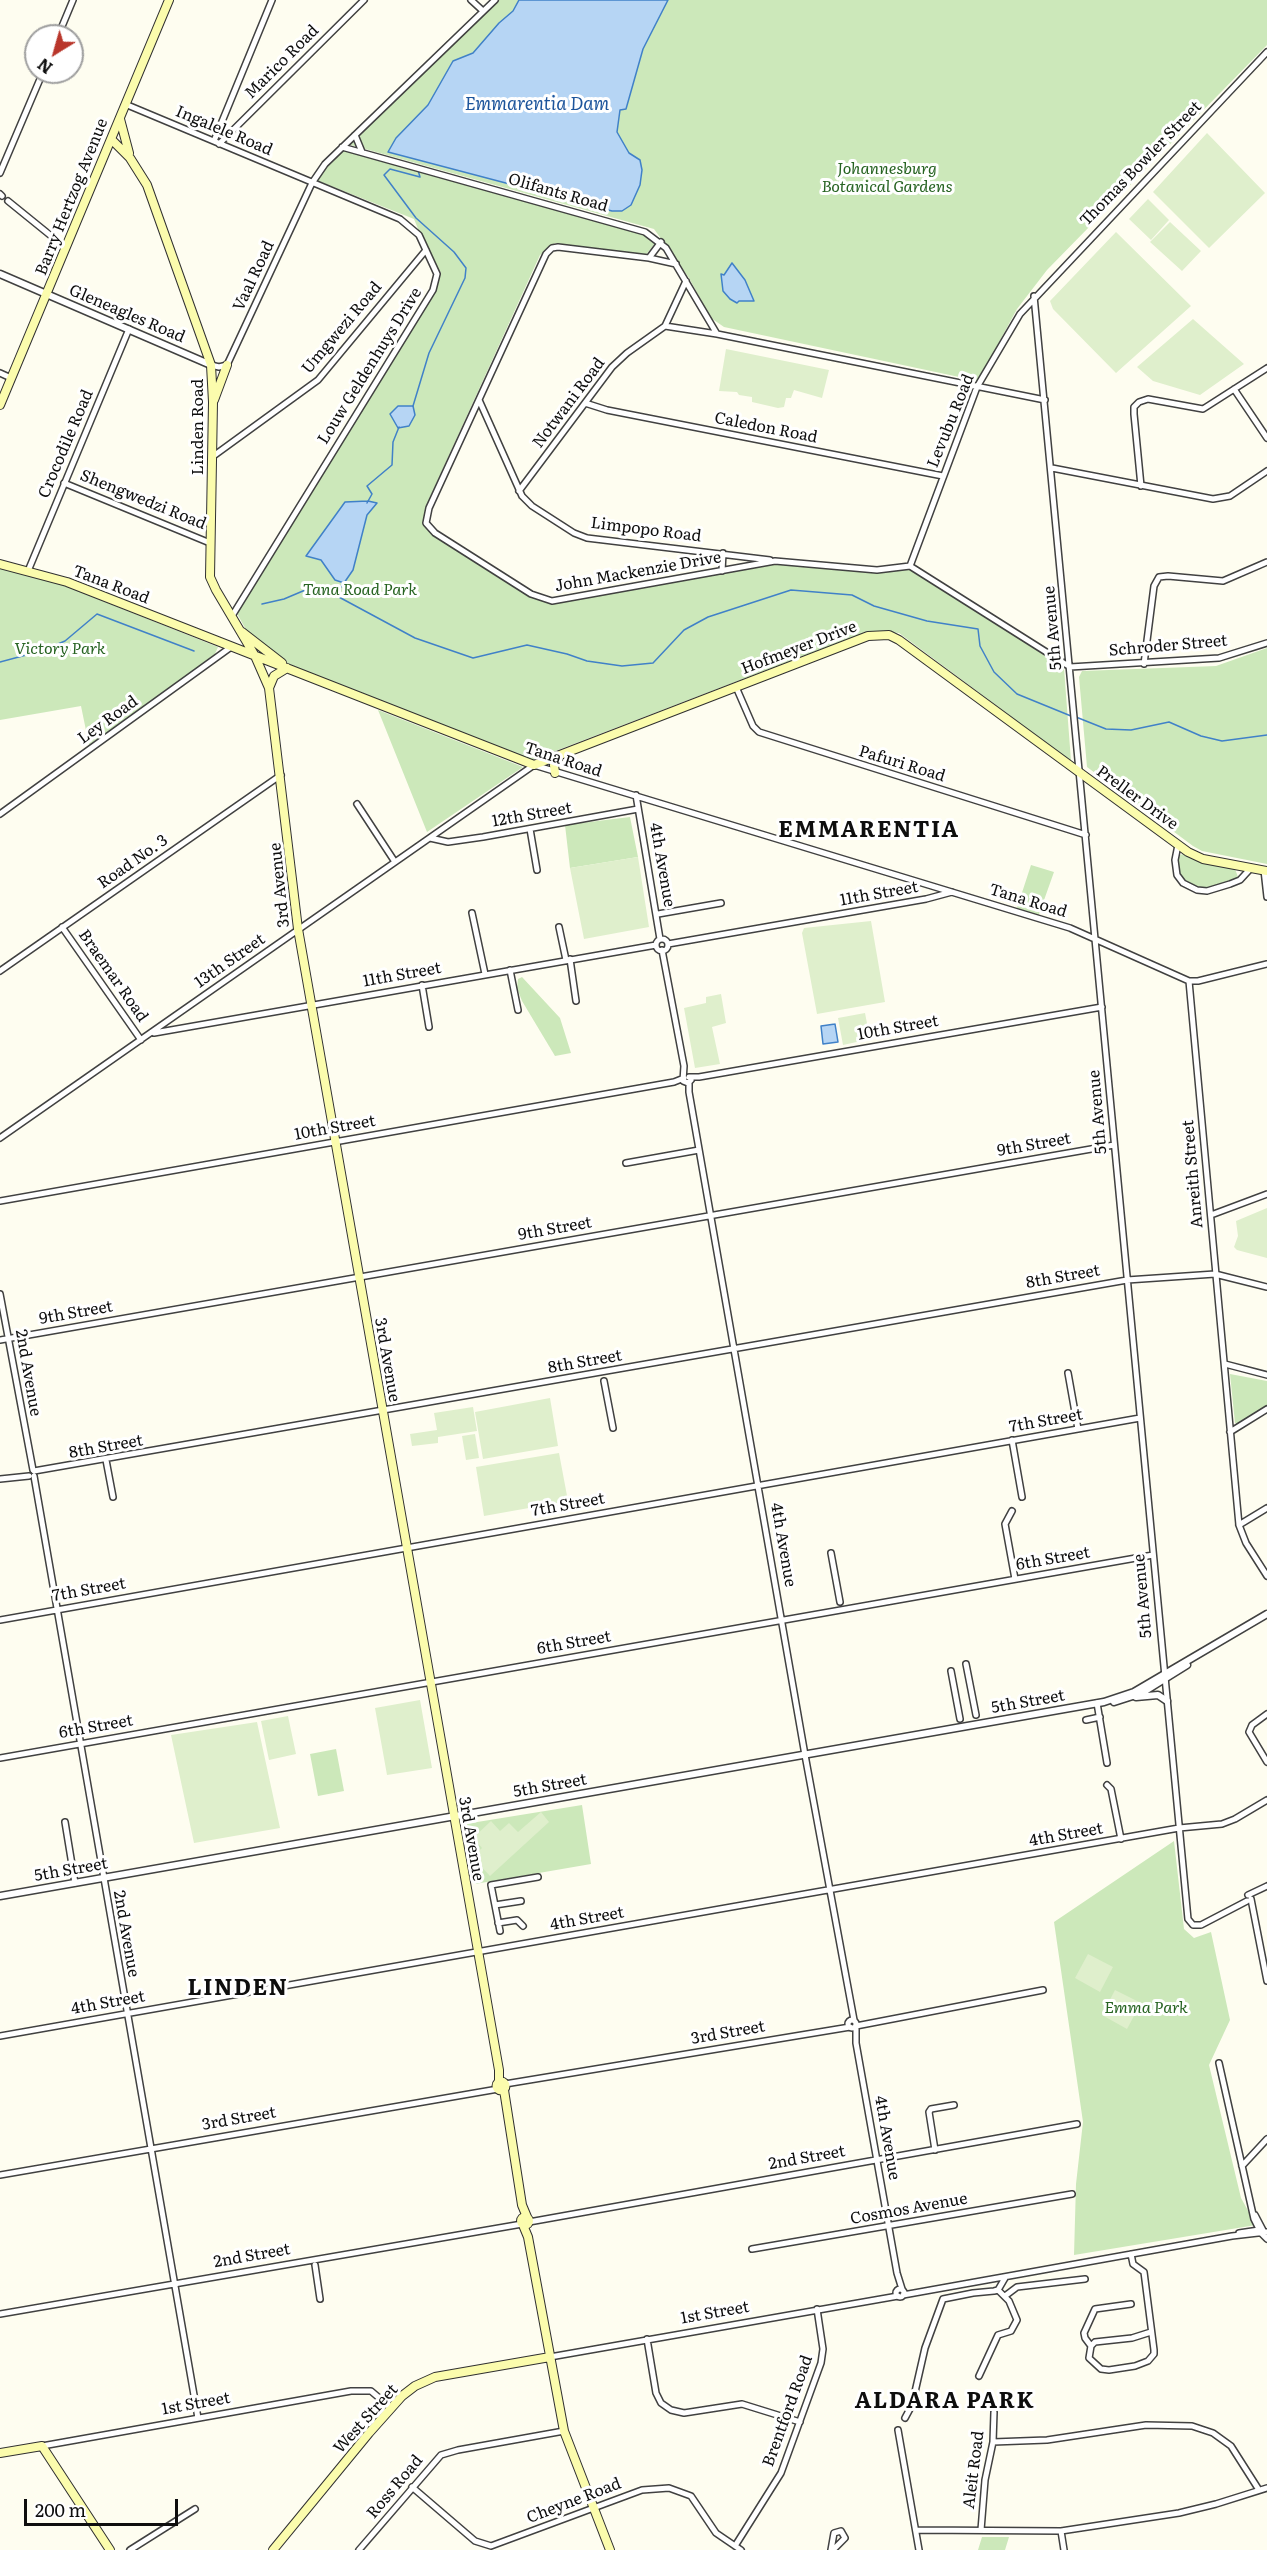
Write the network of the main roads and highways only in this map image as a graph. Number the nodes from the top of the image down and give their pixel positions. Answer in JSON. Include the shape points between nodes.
{"nodes":[{"id":1,"x":169,"y":0,"type":"edge"},
{"id":2,"x":120,"y":117,"type":"junction"},
{"id":3,"x":111,"y":139,"type":"junction"},
{"id":4,"x":130,"y":158,"type":"junction"},
{"id":5,"x":228,"y":365,"type":"road end"},
{"id":6,"x":213,"y":402,"type":"junction"},
{"id":7,"x":0,"y":405,"type":"edge"},
{"id":8,"x":0,"y":558,"type":"edge"},
{"id":9,"x":0,"y":564,"type":"edge"},
{"id":10,"x":31,"y":571,"type":"junction"},
{"id":11,"x":241,"y":632,"type":"junction"},
{"id":12,"x":232,"y":647,"type":"junction"},
{"id":13,"x":255,"y":656,"type":"junction"},
{"id":14,"x":289,"y":668,"type":"junction"},
{"id":15,"x":269,"y":688,"type":"junction"},
{"id":16,"x":559,"y":758,"type":"junction"},
{"id":17,"x":534,"y":765,"type":"joint"},
{"id":18,"x":555,"y":773,"type":"road end"},
{"id":19,"x":1080,"y":773,"type":"joint"},
{"id":20,"x":1266,"y":871,"type":"edge"},
{"id":21,"x":550,"y":2357,"type":"junction"},
{"id":22,"x":0,"y":2453,"type":"edge"},
{"id":23,"x":110,"y":2550,"type":"edge"},
{"id":24,"x":273,"y":2550,"type":"edge"},
{"id":25,"x":610,"y":2550,"type":"edge"}],
"edges":[{"from":1,"to":2,"type":"main road","name":"Barry Hertzog Avenue"},
{"from":2,"to":3,"type":"main road","name":"Barry Hertzog Avenue"},
{"from":2,"to":4,"type":"main road"},
{"from":3,"to":4,"type":"main road","name":"Linden Road"},
{"from":3,"to":7,"type":"main road","name":"Barry Hertzog Avenue"},
{"from":4,"to":6,"type":"main road","name":"Linden Road","via":[[147,185],[211,365]]},
{"from":5,"to":6,"type":"main road"},
{"from":6,"to":11,"type":"main road","name":"Linden Road","via":[[212,580]]},
{"from":8,"to":10,"type":"main road","name":"Tana Road"},
{"from":9,"to":10,"type":"main road","name":"Tana Road"},
{"from":10,"to":12,"type":"main road","name":"Tana Road"},
{"from":11,"to":12,"type":"main road","via":[[240,643]]},
{"from":11,"to":13,"type":"main road","name":"Linden Road"},
{"from":11,"to":14,"type":"main road"},
{"from":12,"to":13,"type":"main road","name":"Tana Road"},
{"from":13,"to":14,"type":"main road","name":"Tana Road"},
{"from":13,"to":15,"type":"main road","name":"3rd Avenue"},
{"from":14,"to":15,"type":"main road","via":[[275,675]]},
{"from":14,"to":17,"type":"main road","name":"Tana Road"},
{"from":15,"to":21,"type":"main road","name":"3rd Avenue","via":[[298,930]]},
{"from":16,"to":17,"type":"main road","name":"Hofmeyer Drive"},
{"from":16,"to":18,"type":"main road","via":[[554,765]]},
{"from":16,"to":19,"type":"main road","name":"Hofmeyer Drive","via":[[868,636],[889,635]]},
{"from":19,"to":20,"type":"main road","name":"Preller Drive","via":[[1198,857]]},
{"from":21,"to":24,"type":"main road","name":"West Street","via":[[432,2378],[409,2390]]},
{"from":21,"to":25,"type":"main road","name":"3rd Avenue","via":[[564,2431]]},
{"from":22,"to":23,"type":"main road","name":"1st Street","via":[[42,2446],[100,2528]]}]}
